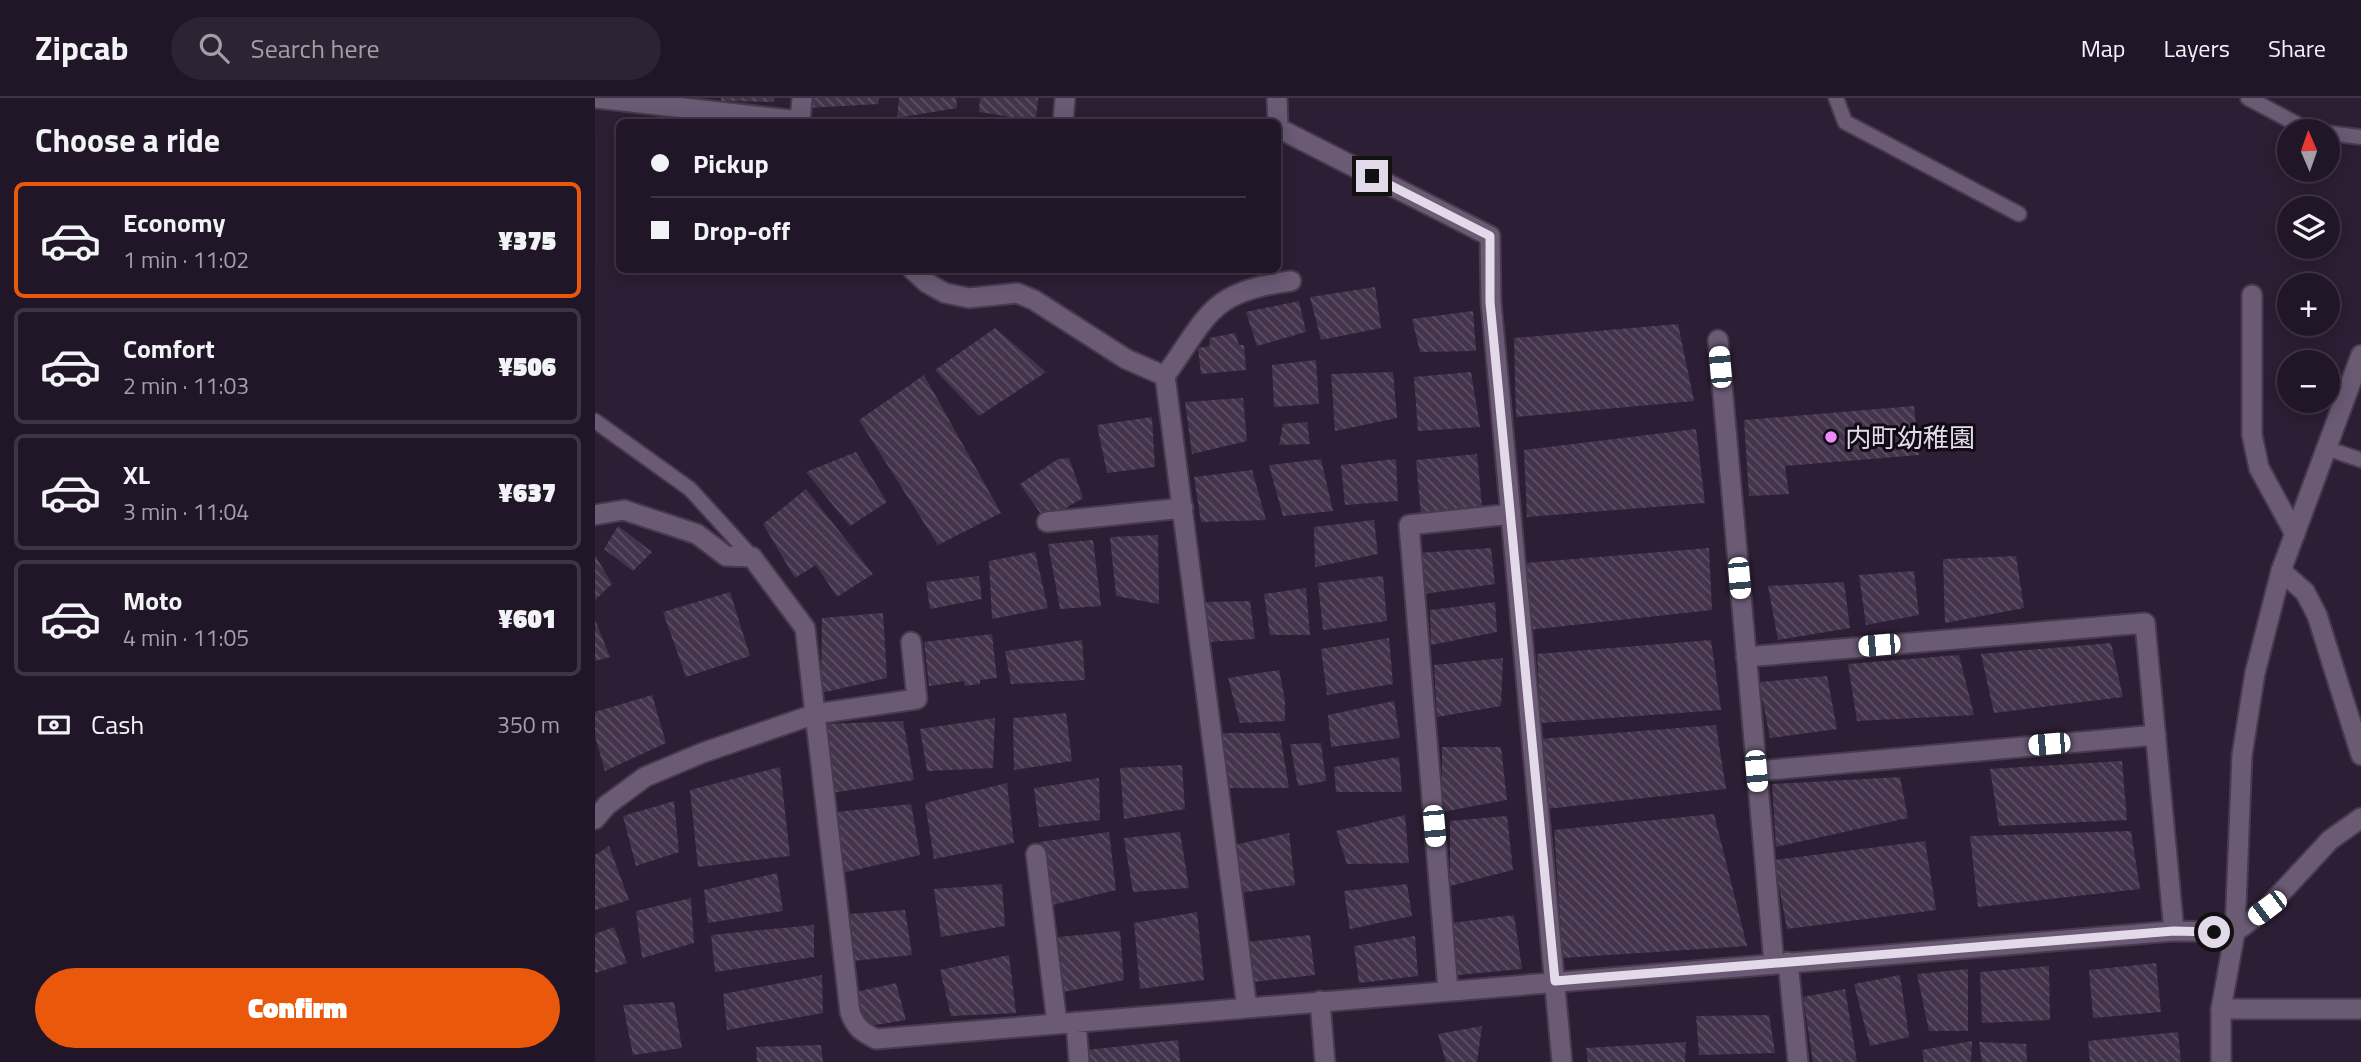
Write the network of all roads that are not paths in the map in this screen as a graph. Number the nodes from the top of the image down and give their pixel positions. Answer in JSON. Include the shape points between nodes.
{"nodes":[{"id":1,"x":596,"y":98,"type":"edge"},
{"id":2,"x":802,"y":98,"type":"edge"},
{"id":3,"x":1065,"y":98,"type":"edge"},
{"id":4,"x":1277,"y":98,"type":"edge"},
{"id":5,"x":1836,"y":98,"type":"edge"},
{"id":6,"x":2248,"y":98,"type":"edge"},
{"id":7,"x":626,"y":99,"type":"edge"},
{"id":8,"x":680,"y":107,"type":"junction"},
{"id":9,"x":694,"y":119,"type":"edge"},
{"id":10,"x":782,"y":119,"type":"edge"},
{"id":11,"x":807,"y":119,"type":"edge"},
{"id":12,"x":1063,"y":119,"type":"edge"},
{"id":13,"x":1278,"y":119,"type":"edge"},
{"id":14,"x":2287,"y":119,"type":"edge"},
{"id":15,"x":1281,"y":130,"type":"edge"},
{"id":16,"x":2340,"y":135,"type":"edge"},
{"id":17,"x":2361,"y":137,"type":"edge"},
{"id":18,"x":2019,"y":214,"type":"dead end"},
{"id":19,"x":916,"y":273,"type":"edge"},
{"id":20,"x":1291,"y":281,"type":"dead end"},
{"id":21,"x":2252,"y":295,"type":"dead end"},
{"id":22,"x":1717,"y":340,"type":"dead end"},
{"id":23,"x":2361,"y":355,"type":"edge"},
{"id":24,"x":1165,"y":376,"type":"junction"},
{"id":25,"x":595,"y":421,"type":"edge"},
{"id":26,"x":2326,"y":448,"type":"junction"},
{"id":27,"x":2361,"y":460,"type":"edge"},
{"id":28,"x":1183,"y":508,"type":"junction"},
{"id":29,"x":1511,"y":514,"type":"junction"},
{"id":30,"x":595,"y":515,"type":"edge"},
{"id":31,"x":1047,"y":522,"type":"dead end"},
{"id":32,"x":2295,"y":534,"type":"junction"},
{"id":33,"x":752,"y":556,"type":"junction"},
{"id":34,"x":2281,"y":571,"type":"junction"},
{"id":35,"x":911,"y":642,"type":"dead end"},
{"id":36,"x":1746,"y":657,"type":"junction"},
{"id":37,"x":815,"y":714,"type":"junction"},
{"id":38,"x":2155,"y":735,"type":"junction"},
{"id":39,"x":2361,"y":755,"type":"edge"},
{"id":40,"x":1756,"y":771,"type":"junction"},
{"id":41,"x":2361,"y":818,"type":"edge"},
{"id":42,"x":595,"y":819,"type":"edge"},
{"id":43,"x":1037,"y":854,"type":"dead end"},
{"id":44,"x":2174,"y":931,"type":"junction"},
{"id":45,"x":2235,"y":932,"type":"junction"},
{"id":46,"x":1781,"y":962,"type":"junction"},
{"id":47,"x":1555,"y":981,"type":"junction"},
{"id":48,"x":1448,"y":990,"type":"junction"},
{"id":49,"x":1320,"y":1001,"type":"junction"},
{"id":50,"x":1247,"y":1007,"type":"junction"},
{"id":51,"x":2221,"y":1009,"type":"junction"},
{"id":52,"x":2361,"y":1009,"type":"edge"},
{"id":53,"x":1066,"y":1023,"type":"junction"},
{"id":54,"x":1079,"y":1062,"type":"edge"},
{"id":55,"x":1325,"y":1062,"type":"edge"},
{"id":56,"x":1562,"y":1062,"type":"edge"},
{"id":57,"x":1798,"y":1062,"type":"edge"},
{"id":58,"x":2221,"y":1062,"type":"edge"}],
"edges":[{"from":1,"to":7,"type":"street"},
{"from":2,"to":11,"type":"street"},
{"from":3,"to":12,"type":"street"},
{"from":4,"to":13,"type":"street"},
{"from":5,"to":18,"type":"lane","via":[[1845,122]]},
{"from":6,"to":14,"type":"lane"},
{"from":7,"to":8,"type":"street"},
{"from":8,"to":9,"type":"street"},
{"from":8,"to":10,"type":"street"},
{"from":15,"to":29,"type":"street","via":[[1490,236],[1490,302]]},
{"from":16,"to":17,"type":"lane"},
{"from":19,"to":24,"type":"street","via":[[945,293],[969,298],[1017,293],[1034,300],[1126,359]]},
{"from":20,"to":24,"type":"street","via":[[1251,286],[1215,306]]},
{"from":21,"to":32,"type":"street","via":[[2252,435],[2259,468]]},
{"from":22,"to":36,"type":"street"},
{"from":23,"to":26,"type":"street"},
{"from":24,"to":28,"type":"street"},
{"from":25,"to":33,"type":"lane","via":[[690,489]]},
{"from":26,"to":27,"type":"lane"},
{"from":26,"to":32,"type":"street"},
{"from":28,"to":31,"type":"street"},
{"from":28,"to":50,"type":"street"},
{"from":29,"to":47,"type":"street"},
{"from":29,"to":48,"type":"street","via":[[1409,525]]},
{"from":30,"to":33,"type":"street","via":[[624,510],[697,534],[726,556]]},
{"from":32,"to":34,"type":"street"},
{"from":33,"to":37,"type":"street","via":[[804,628]]},
{"from":34,"to":39,"type":"street","via":[[2305,592],[2317,615]]},
{"from":34,"to":45,"type":"street","via":[[2255,673],[2242,755]]},
{"from":35,"to":37,"type":"street","via":[[918,699]]},
{"from":36,"to":38,"type":"street","via":[[2145,623]]},
{"from":36,"to":40,"type":"street"},
{"from":37,"to":42,"type":"street","via":[[645,776]]},
{"from":37,"to":53,"type":"street","via":[[853,1022],[876,1039]]},
{"from":38,"to":40,"type":"street"},
{"from":38,"to":44,"type":"street"},
{"from":40,"to":46,"type":"street"},
{"from":41,"to":45,"type":"street","via":[[2330,840],[2267,908]]},
{"from":43,"to":53,"type":"street"},
{"from":44,"to":45,"type":"street"},
{"from":44,"to":46,"type":"street"},
{"from":45,"to":51,"type":"street"},
{"from":46,"to":47,"type":"street"},
{"from":46,"to":57,"type":"street"},
{"from":47,"to":48,"type":"street"},
{"from":47,"to":56,"type":"street"},
{"from":48,"to":49,"type":"street"},
{"from":49,"to":50,"type":"street"},
{"from":49,"to":55,"type":"street"},
{"from":50,"to":53,"type":"street"},
{"from":51,"to":52,"type":"street"},
{"from":51,"to":58,"type":"street"},
{"from":53,"to":54,"type":"street"}]}
